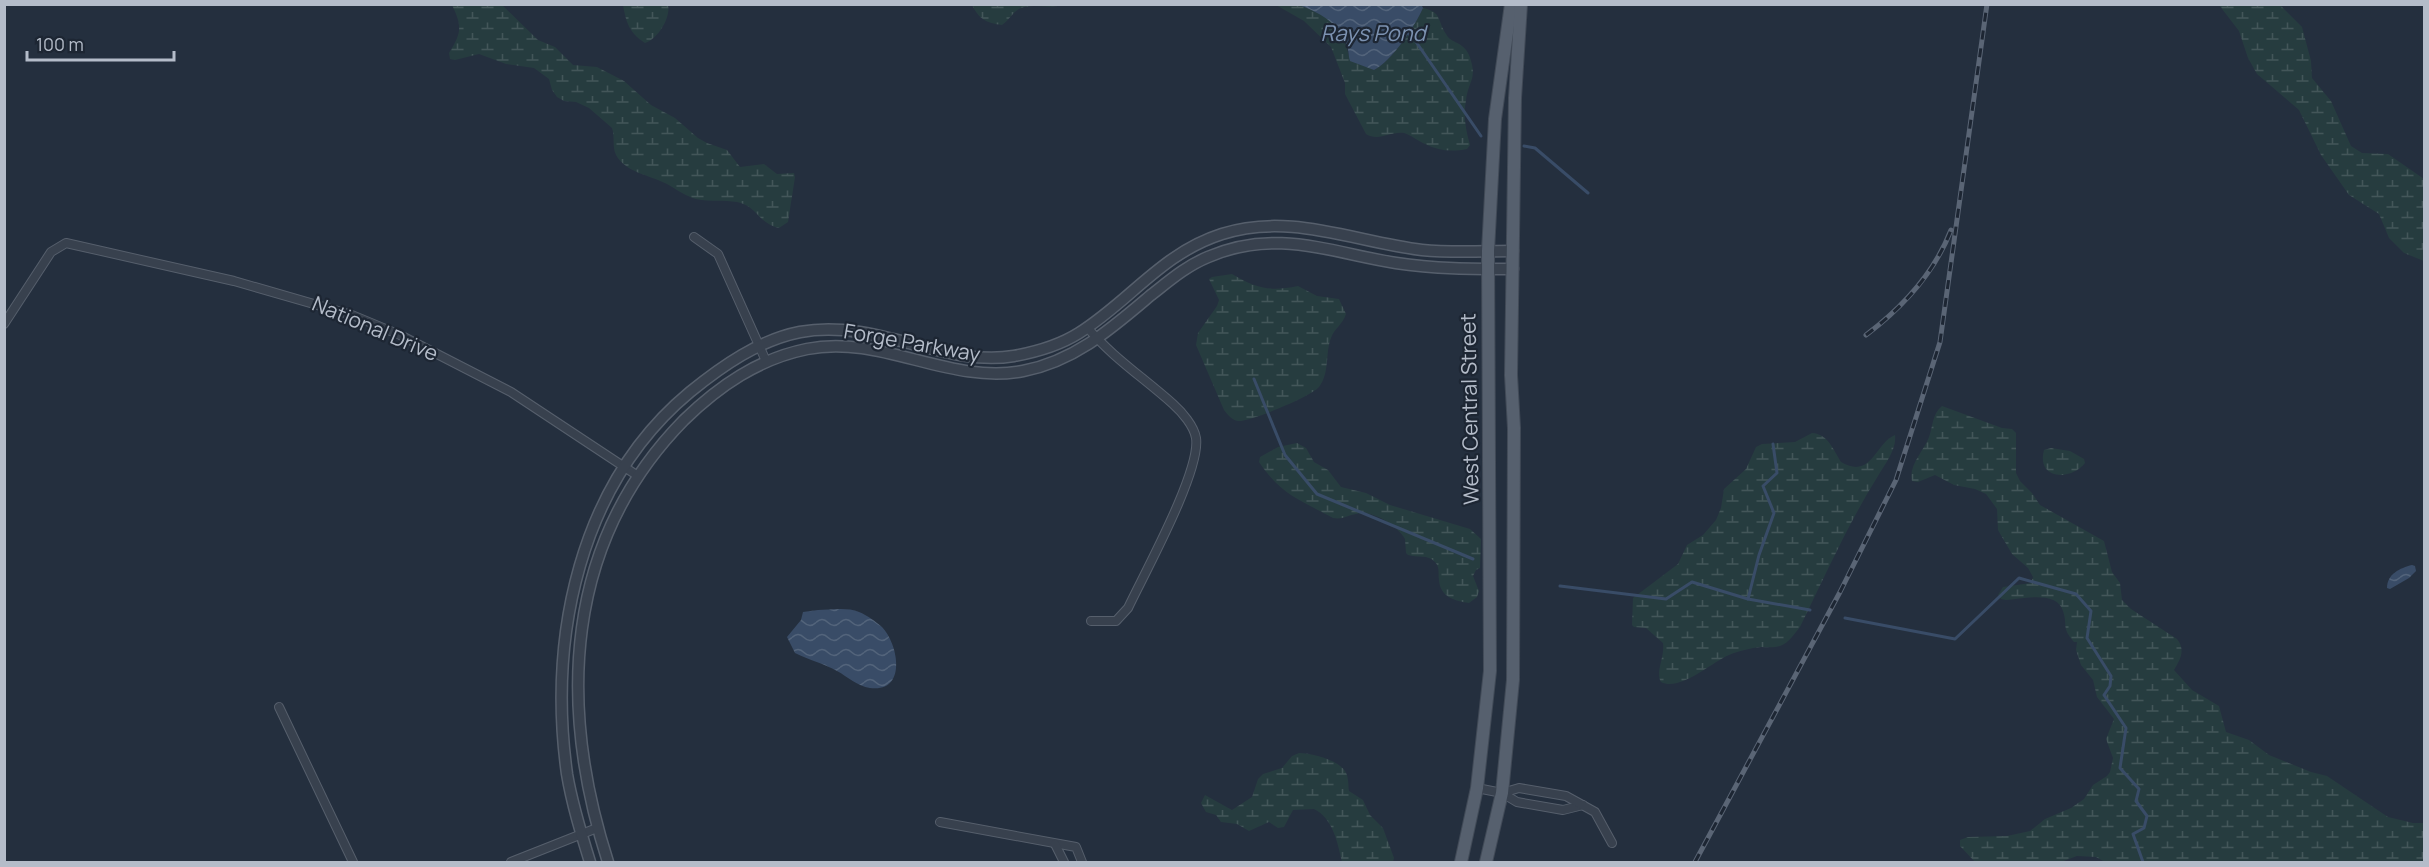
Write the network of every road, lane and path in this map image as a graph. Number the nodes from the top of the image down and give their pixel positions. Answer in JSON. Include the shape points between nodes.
{"nodes":[{"id":1,"x":1510,"y":4,"type":"edge"},
{"id":2,"x":1521,"y":4,"type":"edge"},
{"id":3,"x":694,"y":237,"type":"dead end"},
{"id":4,"x":1488,"y":251,"type":"junction"},
{"id":5,"x":1513,"y":251,"type":"junction"},
{"id":6,"x":1488,"y":269,"type":"junction"},
{"id":7,"x":1513,"y":269,"type":"junction"},
{"id":8,"x":4,"y":324,"type":"edge"},
{"id":9,"x":1087,"y":327,"type":"junction"},
{"id":10,"x":1097,"y":339,"type":"junction"},
{"id":11,"x":760,"y":346,"type":"junction"},
{"id":12,"x":766,"y":361,"type":"junction"},
{"id":13,"x":625,"y":467,"type":"junction"},
{"id":14,"x":639,"y":476,"type":"junction"},
{"id":15,"x":1091,"y":621,"type":"dead end"},
{"id":16,"x":279,"y":707,"type":"dead end"},
{"id":17,"x":1477,"y":788,"type":"junction"},
{"id":18,"x":1502,"y":793,"type":"junction"},
{"id":19,"x":1583,"y":805,"type":"junction"},
{"id":20,"x":940,"y":822,"type":"dead end"},
{"id":21,"x":597,"y":828,"type":"junction"},
{"id":22,"x":581,"y":833,"type":"junction"},
{"id":23,"x":1612,"y":843,"type":"dead end"},
{"id":24,"x":1056,"y":844,"type":"junction"},
{"id":25,"x":353,"y":862,"type":"edge"},
{"id":26,"x":511,"y":862,"type":"edge"},
{"id":27,"x":590,"y":862,"type":"edge"},
{"id":28,"x":608,"y":862,"type":"edge"},
{"id":29,"x":1064,"y":862,"type":"edge"},
{"id":30,"x":1083,"y":862,"type":"edge"},
{"id":31,"x":1461,"y":862,"type":"edge"},
{"id":32,"x":1486,"y":862,"type":"edge"}],
"edges":[{"from":1,"to":4,"type":"main road","name":"West Central Street","via":[[1495,119]]},
{"from":2,"to":5,"type":"main road","name":"West Central Street"},
{"from":3,"to":11,"type":"street","via":[[718,254]]},
{"from":4,"to":5,"type":"street","name":"Forge Parkway"},
{"from":4,"to":6,"type":"main road","name":"West Central Street"},
{"from":4,"to":9,"type":"street","name":"Forge Parkway","via":[[1422,250],[1296,226],[1261,226],[1224,233],[1190,247],[1159,267]]},
{"from":5,"to":7,"type":"main road","name":"West Central Street"},
{"from":6,"to":7,"type":"street","name":"Forge Parkway"},
{"from":6,"to":10,"type":"street","name":"Forge Parkway","via":[[1397,263],[1312,245],[1257,243],[1223,251],[1190,266]]},
{"from":6,"to":17,"type":"main road","name":"West Central Street","via":[[1490,671]]},
{"from":7,"to":18,"type":"main road","name":"West Central Street","via":[[1515,591],[1513,680]]},
{"from":8,"to":13,"type":"street","name":"National Drive","via":[[51,252],[66,243],[88,247],[234,281],[352,315],[511,392]]},
{"from":9,"to":10,"type":"street"},
{"from":9,"to":11,"type":"street","name":"Forge Parkway","via":[[1044,349],[992,358],[957,354],[870,332],[833,329],[797,333]]},
{"from":10,"to":12,"type":"street","name":"Forge Parkway","via":[[1076,354],[1005,374],[970,373],[846,346],[810,348]]},
{"from":10,"to":15,"type":"street","via":[[1174,405],[1190,425],[1196,447],[1190,474],[1128,608],[1116,621]]},
{"from":11,"to":12,"type":"street"},
{"from":11,"to":13,"type":"street","name":"Forge Parkway","via":[[731,361],[671,408]]},
{"from":12,"to":14,"type":"street","name":"Forge Parkway","via":[[745,371],[700,405],[662,443]]},
{"from":13,"to":14,"type":"street","name":"National Drive"},
{"from":13,"to":22,"type":"street","name":"Forge Parkway","via":[[586,542],[563,649],[561,686],[567,774]]},
{"from":14,"to":21,"type":"street","name":"Forge Parkway","via":[[602,547],[580,640],[580,747]]},
{"from":16,"to":25,"type":"street"},
{"from":17,"to":18,"type":"street"},
{"from":17,"to":31,"type":"main road","name":"West Central Street"},
{"from":18,"to":19,"type":"street","via":[[1519,788],[1566,796]]},
{"from":18,"to":19,"type":"street","via":[[1517,802],[1563,810]]},
{"from":18,"to":32,"type":"main road","name":"West Central Street"},
{"from":19,"to":23,"type":"street","via":[[1595,812]]},
{"from":20,"to":24,"type":"street"},
{"from":21,"to":22,"type":"street"},
{"from":21,"to":28,"type":"street","name":"Forge Parkway"},
{"from":22,"to":26,"type":"street"},
{"from":22,"to":27,"type":"street","name":"Forge Parkway"},
{"from":24,"to":29,"type":"street"},
{"from":24,"to":30,"type":"street","via":[[1076,847]]}]}
